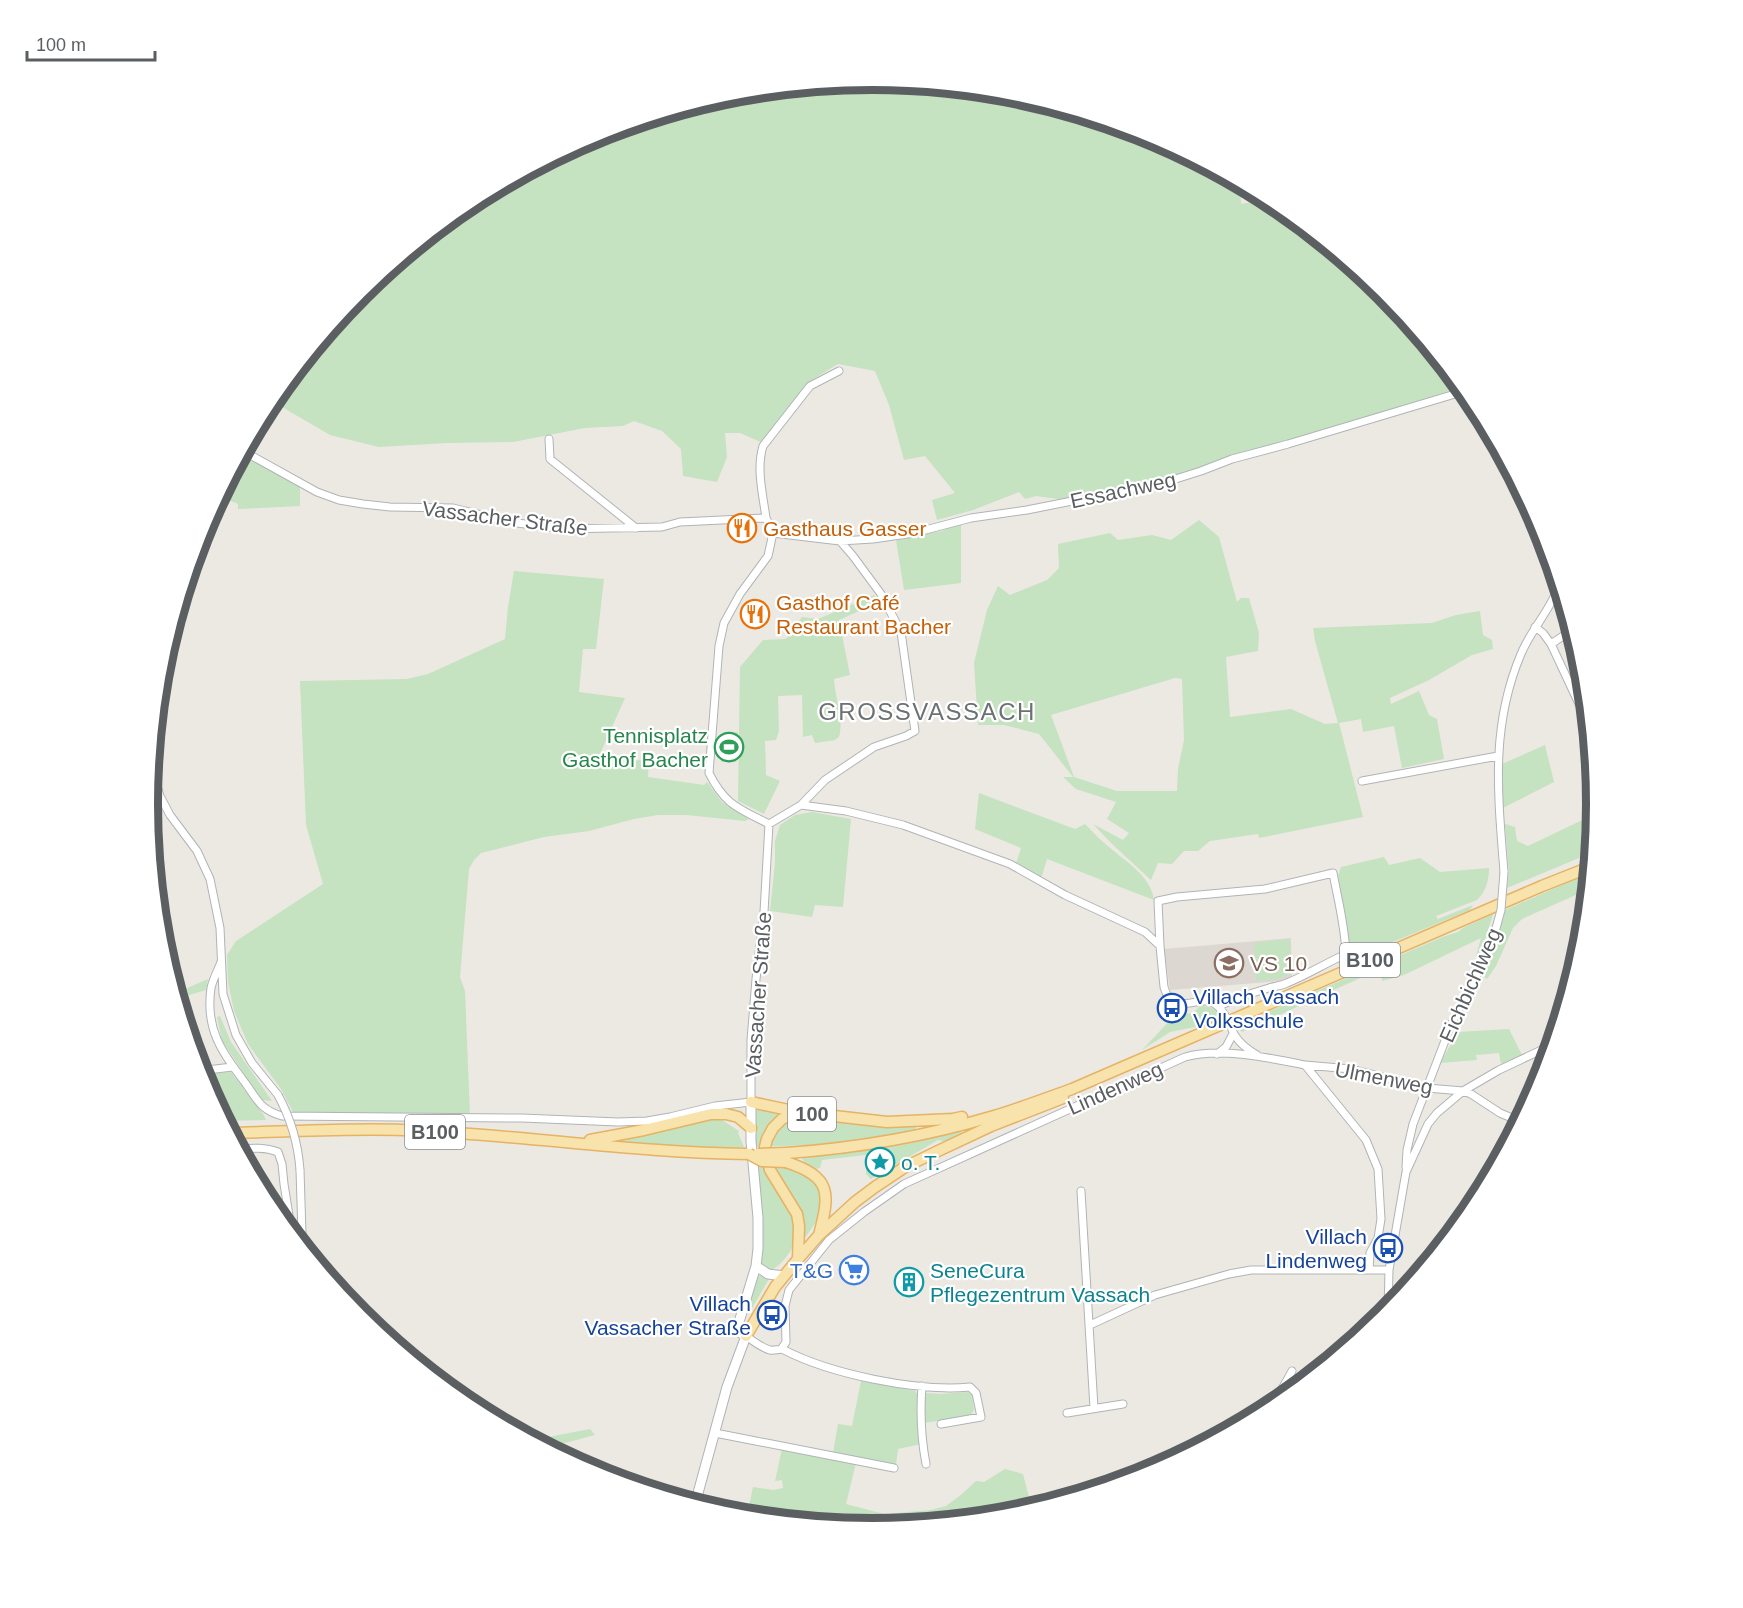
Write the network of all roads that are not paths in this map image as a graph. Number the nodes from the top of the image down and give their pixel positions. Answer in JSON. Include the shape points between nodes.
{"nodes":[{"id":1,"x":839,"y":371,"type":"dead end"},
{"id":2,"x":1456,"y":394,"type":"edge"},
{"id":3,"x":549,"y":439,"type":"dead end"},
{"id":4,"x":249,"y":454,"type":"edge"},
{"id":5,"x":765,"y":518,"type":"junction"},
{"id":6,"x":636,"y":528,"type":"junction"},
{"id":7,"x":773,"y":533,"type":"junction"},
{"id":8,"x":840,"y":541,"type":"junction"},
{"id":9,"x":1555,"y":597,"type":"edge"},
{"id":10,"x":1535,"y":627,"type":"junction"},
{"id":11,"x":1565,"y":635,"type":"edge"},
{"id":12,"x":1551,"y":644,"type":"junction"},
{"id":13,"x":1577,"y":700,"type":"edge"},
{"id":14,"x":1498,"y":756,"type":"junction"},
{"id":15,"x":1362,"y":781,"type":"dead end"},
{"id":16,"x":158,"y":790,"type":"edge"},
{"id":17,"x":801,"y":805,"type":"junction"},
{"id":18,"x":769,"y":824,"type":"junction"},
{"id":19,"x":1582,"y":870,"type":"edge"},
{"id":20,"x":1160,"y":946,"type":"junction"},
{"id":21,"x":221,"y":962,"type":"junction"},
{"id":22,"x":1220,"y":1006,"type":"junction"},
{"id":23,"x":1226,"y":1017,"type":"dead end"},
{"id":24,"x":1542,"y":1050,"type":"edge"},
{"id":25,"x":1217,"y":1054,"type":"junction"},
{"id":26,"x":1259,"y":1056,"type":"junction"},
{"id":27,"x":1305,"y":1065,"type":"junction"},
{"id":28,"x":232,"y":1067,"type":"junction"},
{"id":29,"x":209,"y":1070,"type":"edge"},
{"id":30,"x":1427,"y":1088,"type":"junction"},
{"id":31,"x":1072,"y":1089,"type":"junction"},
{"id":32,"x":1463,"y":1091,"type":"junction"},
{"id":33,"x":751,"y":1102,"type":"junction"},
{"id":34,"x":799,"y":1112,"type":"junction"},
{"id":35,"x":995,"y":1115,"type":"junction"},
{"id":36,"x":1513,"y":1118,"type":"edge"},
{"id":37,"x":751,"y":1128,"type":"junction"},
{"id":38,"x":238,"y":1133,"type":"edge"},
{"id":39,"x":578,"y":1142,"type":"junction"},
{"id":40,"x":246,"y":1149,"type":"edge"},
{"id":41,"x":749,"y":1154,"type":"joint"},
{"id":42,"x":787,"y":1157,"type":"junction"},
{"id":43,"x":1406,"y":1172,"type":"junction"},
{"id":44,"x":1081,"y":1191,"type":"dead end"},
{"id":45,"x":289,"y":1216,"type":"edge"},
{"id":46,"x":302,"y":1235,"type":"edge"},
{"id":47,"x":819,"y":1235,"type":"junction"},
{"id":48,"x":798,"y":1259,"type":"junction"},
{"id":49,"x":756,"y":1266,"type":"junction"},
{"id":50,"x":1369,"y":1270,"type":"junction"},
{"id":51,"x":1389,"y":1270,"type":"junction"},
{"id":52,"x":784,"y":1276,"type":"junction"},
{"id":53,"x":1388,"y":1296,"type":"edge"},
{"id":54,"x":1090,"y":1325,"type":"junction"},
{"id":55,"x":746,"y":1336,"type":"junction"},
{"id":56,"x":782,"y":1348,"type":"junction"},
{"id":57,"x":1292,"y":1371,"type":"dead end"},
{"id":58,"x":921,"y":1386,"type":"junction"},
{"id":59,"x":1284,"y":1386,"type":"edge"},
{"id":60,"x":1123,"y":1404,"type":"dead end"},
{"id":61,"x":1094,"y":1408,"type":"junction"},
{"id":62,"x":1067,"y":1413,"type":"dead end"},
{"id":63,"x":941,"y":1424,"type":"dead end"},
{"id":64,"x":715,"y":1433,"type":"junction"},
{"id":65,"x":926,"y":1464,"type":"dead end"},
{"id":66,"x":894,"y":1468,"type":"dead end"},
{"id":67,"x":697,"y":1496,"type":"edge"}],
"edges":[{"from":1,"to":5,"type":"street","via":[[810,386],[763,446],[759,468]]},
{"from":2,"to":8,"type":"street","name":"Essachweg","via":[[1163,483],[971,518],[914,533]]},
{"from":3,"to":6,"type":"street","name":"Vassacher Straße","via":[[550,459]]},
{"from":4,"to":6,"type":"street","name":"Vassacher Straße","via":[[339,500],[390,507],[453,508],[562,530]]},
{"from":5,"to":6,"type":"street","name":"Vassacher Straße"},
{"from":5,"to":7,"type":"street"},
{"from":7,"to":8,"type":"street","name":"Essachweg"},
{"from":7,"to":18,"type":"street","via":[[768,556],[724,623],[709,773],[730,804]]},
{"from":8,"to":17,"type":"street","via":[[881,594],[901,632],[915,731],[874,747],[825,780]]},
{"from":9,"to":10,"type":"street","name":"Eichbichlweg"},
{"from":10,"to":12,"type":"street"},
{"from":10,"to":14,"type":"street","name":"Eichbichlweg","via":[[1511,683]]},
{"from":11,"to":12,"type":"street"},
{"from":12,"to":13,"type":"street"},
{"from":14,"to":15,"type":"street"},
{"from":14,"to":30,"type":"street","name":"Eichbichlweg","bridge":true,"via":[[1504,872],[1501,910],[1483,962],[1451,1025]]},
{"from":16,"to":21,"type":"street","via":[[170,815],[198,851],[210,879],[220,928]]},
{"from":17,"to":18,"type":"street"},
{"from":17,"to":20,"type":"street","via":[[903,825],[1010,864],[1145,932]]},
{"from":18,"to":33,"type":"street","name":"Vassacher Straße","via":[[751,1040]]},
{"from":19,"to":31,"type":"main road","number":"B100"},
{"from":20,"to":22,"type":"street","via":[[1168,998],[1180,1004],[1208,1000]]},
{"from":20,"to":22,"type":"street","via":[[1158,901],[1265,889],[1333,873],[1346,954],[1283,985]]},
{"from":21,"to":28,"type":"street","via":[[212,986],[211,1022],[214,1036]]},
{"from":21,"to":46,"type":"street","bridge":true,"via":[[223,994],[236,1035],[278,1095],[296,1136]]},
{"from":22,"to":23,"type":"street"},
{"from":24,"to":32,"type":"street"},
{"from":25,"to":26,"type":"street","name":"Lindenweg"},
{"from":25,"to":26,"type":"street","via":[[1226,1047],[1232,1031]]},
{"from":25,"to":56,"type":"street","name":"Lindenweg","via":[[1185,1057],[904,1184],[829,1240],[794,1282],[786,1298],[786,1342]]},
{"from":26,"to":27,"type":"street","name":"Lindenweg"},
{"from":27,"to":30,"type":"street","name":"Ulmenweg","via":[[1351,1069]]},
{"from":27,"to":50,"type":"street","via":[[1366,1140],[1378,1169],[1382,1219],[1370,1253]]},
{"from":28,"to":29,"type":"street"},
{"from":28,"to":33,"type":"street","via":[[260,1105],[282,1116],[618,1122],[647,1121]]},
{"from":30,"to":32,"type":"street","name":"Ulmenweg"},
{"from":30,"to":43,"type":"street","name":"Eichbichlweg","via":[[1413,1124]]},
{"from":31,"to":35,"type":"main road","number":"B100"},
{"from":31,"to":47,"type":"main road","number":"100","via":[[1061,1100],[991,1126],[905,1167],[875,1186]]},
{"from":32,"to":36,"type":"street"},
{"from":32,"to":43,"type":"street","via":[[1428,1124]]},
{"from":33,"to":34,"type":"main road","number":"100"},
{"from":33,"to":37,"type":"main road","name":"Vassacher Straße"},
{"from":34,"to":35,"type":"main road","number":"100","via":[[887,1122],[952,1119],[979,1113]]},
{"from":34,"to":48,"type":"main road","number":"100","via":[[773,1128],[765,1147],[770,1170],[797,1214]]},
{"from":35,"to":42,"type":"main road","number":"B100","via":[[887,1141]]},
{"from":37,"to":39,"type":"main road","via":[[738,1117],[711,1114]]},
{"from":37,"to":49,"type":"main road","name":"Vassacher Straße","via":[[758,1233]]},
{"from":38,"to":39,"type":"main road","number":"B100","via":[[402,1130]]},
{"from":39,"to":41,"type":"main road","number":"B100"},
{"from":40,"to":45,"type":"street","via":[[270,1149],[282,1158]]},
{"from":41,"to":42,"type":"main road","number":"100","bridge":true,"via":[[762,1161]]},
{"from":42,"to":47,"type":"main road","number":"100","via":[[809,1171],[825,1191],[827,1202]]},
{"from":43,"to":51,"type":"street"},
{"from":44,"to":54,"type":"street"},
{"from":47,"to":48,"type":"main road","number":"100"},
{"from":48,"to":52,"type":"main road","number":"100"},
{"from":49,"to":52,"type":"main road","via":[[768,1274]]},
{"from":49,"to":55,"type":"main road","name":"Vassacher Straße","via":[[739,1322],[739,1332]]},
{"from":50,"to":51,"type":"street"},
{"from":50,"to":54,"type":"street","via":[[1251,1270],[1229,1274],[1155,1295]]},
{"from":51,"to":53,"type":"street"},
{"from":52,"to":55,"type":"main road","number":"100"},
{"from":54,"to":61,"type":"street"},
{"from":55,"to":56,"type":"street","via":[[769,1350]]},
{"from":55,"to":64,"type":"main road","name":"Vassacher Straße"},
{"from":56,"to":58,"type":"street","via":[[794,1356],[866,1378]]},
{"from":57,"to":59,"type":"street"},
{"from":58,"to":63,"type":"street","via":[[969,1387],[976,1393],[981,1417]]},
{"from":58,"to":65,"type":"street"},
{"from":60,"to":61,"type":"street"},
{"from":61,"to":62,"type":"street"},
{"from":64,"to":66,"type":"street"},
{"from":64,"to":67,"type":"main road","name":"Vassacher Straße"}]}
